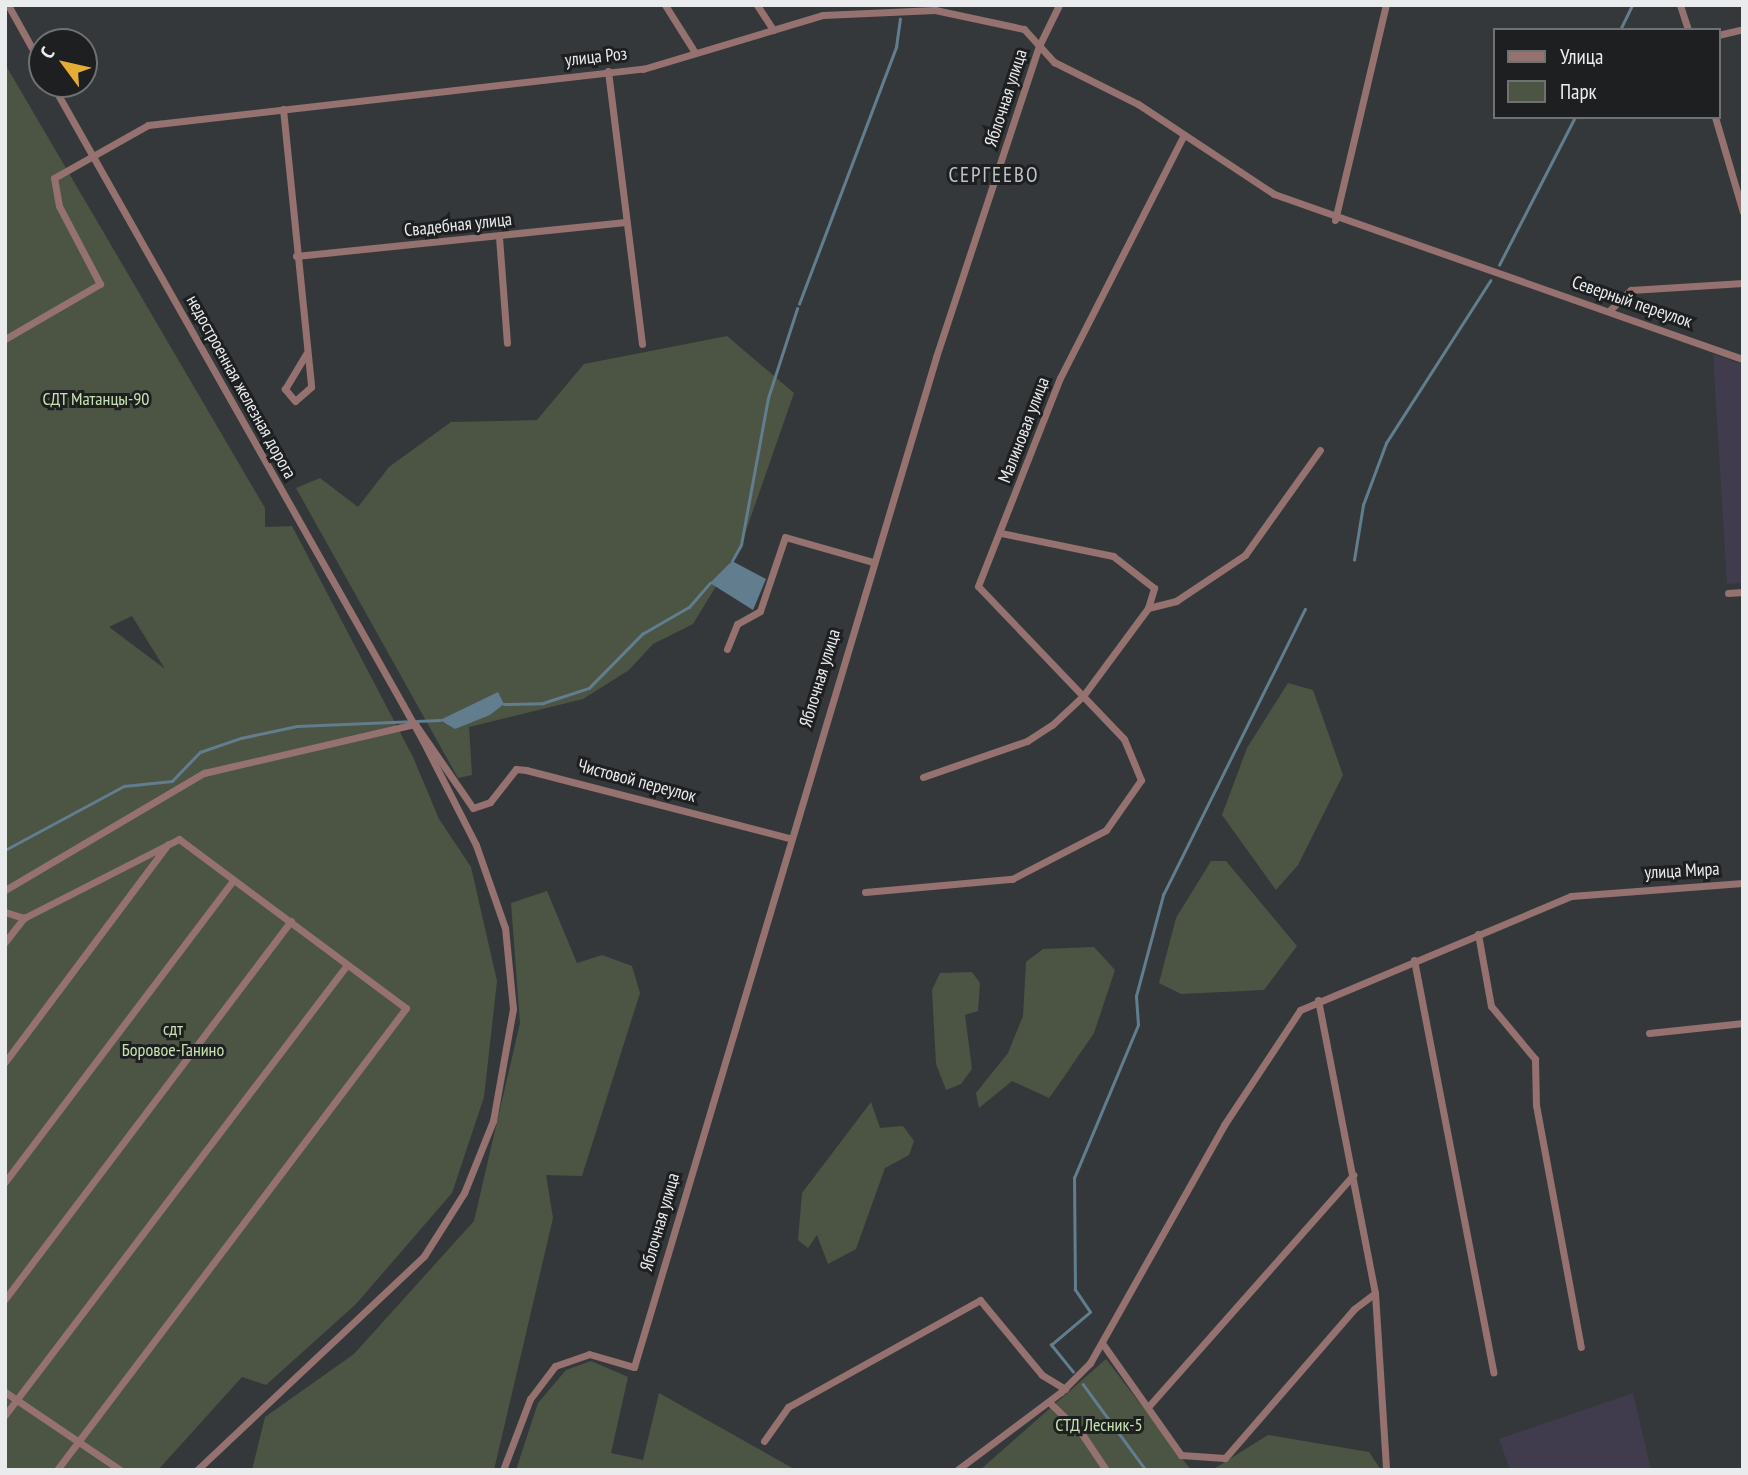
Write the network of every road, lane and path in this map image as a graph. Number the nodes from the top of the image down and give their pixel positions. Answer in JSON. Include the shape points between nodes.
{"nodes":[{"id":1,"x":8,"y":5,"type":"edge"},
{"id":2,"x":665,"y":5,"type":"edge"},
{"id":3,"x":757,"y":5,"type":"edge"},
{"id":4,"x":1059,"y":5,"type":"edge"},
{"id":5,"x":1386,"y":5,"type":"edge"},
{"id":6,"x":1680,"y":5,"type":"edge"},
{"id":7,"x":1687,"y":28,"type":"edge"},
{"id":8,"x":1743,"y":29,"type":"edge"},
{"id":9,"x":773,"y":30,"type":"junction"},
{"id":10,"x":1720,"y":35,"type":"edge"},
{"id":11,"x":28,"y":41,"type":"edge"},
{"id":12,"x":1039,"y":46,"type":"junction"},
{"id":13,"x":694,"y":51,"type":"junction"},
{"id":14,"x":608,"y":71,"type":"junction"},
{"id":15,"x":60,"y":98,"type":"edge"},
{"id":16,"x":283,"y":109,"type":"junction"},
{"id":17,"x":1716,"y":119,"type":"edge"},
{"id":18,"x":1184,"y":135,"type":"junction"},
{"id":19,"x":91,"y":153,"type":"junction"},
{"id":20,"x":1743,"y":212,"type":"edge"},
{"id":21,"x":1335,"y":220,"type":"junction"},
{"id":22,"x":623,"y":222,"type":"junction"},
{"id":23,"x":499,"y":237,"type":"junction"},
{"id":24,"x":296,"y":256,"type":"junction"},
{"id":25,"x":1743,"y":283,"type":"edge"},
{"id":26,"x":1610,"y":310,"type":"junction"},
{"id":27,"x":5,"y":339,"type":"edge"},
{"id":28,"x":507,"y":343,"type":"dead end"},
{"id":29,"x":642,"y":344,"type":"dead end"},
{"id":30,"x":306,"y":354,"type":"junction"},
{"id":31,"x":1743,"y":359,"type":"edge"},
{"id":32,"x":1321,"y":450,"type":"dead end"},
{"id":33,"x":1001,"y":533,"type":"junction"},
{"id":34,"x":873,"y":562,"type":"junction"},
{"id":35,"x":1743,"y":592,"type":"edge"},
{"id":36,"x":1728,"y":593,"type":"dead end"},
{"id":37,"x":1149,"y":608,"type":"junction"},
{"id":38,"x":727,"y":649,"type":"dead end"},
{"id":39,"x":1083,"y":696,"type":"junction"},
{"id":40,"x":923,"y":777,"type":"dead end"},
{"id":41,"x":789,"y":838,"type":"junction"},
{"id":42,"x":171,"y":840,"type":"junction"},
{"id":43,"x":233,"y":880,"type":"junction"},
{"id":44,"x":1743,"y":883,"type":"edge"},
{"id":45,"x":5,"y":890,"type":"edge"},
{"id":46,"x":864,"y":892,"type":"dead end"},
{"id":47,"x":5,"y":912,"type":"edge"},
{"id":48,"x":23,"y":918,"type":"junction"},
{"id":49,"x":291,"y":921,"type":"junction"},
{"id":50,"x":1478,"y":934,"type":"junction"},
{"id":51,"x":5,"y":942,"type":"edge"},
{"id":52,"x":1414,"y":960,"type":"junction"},
{"id":53,"x":347,"y":965,"type":"junction"},
{"id":54,"x":1318,"y":1000,"type":"junction"},
{"id":55,"x":1743,"y":1023,"type":"edge"},
{"id":56,"x":1648,"y":1033,"type":"dead end"},
{"id":57,"x":5,"y":1062,"type":"edge"},
{"id":58,"x":1353,"y":1175,"type":"junction"},
{"id":59,"x":5,"y":1182,"type":"edge"},
{"id":60,"x":1375,"y":1293,"type":"junction"},
{"id":61,"x":5,"y":1298,"type":"edge"},
{"id":62,"x":1102,"y":1343,"type":"junction"},
{"id":63,"x":1581,"y":1347,"type":"dead end"},
{"id":64,"x":1493,"y":1372,"type":"dead end"},
{"id":65,"x":1065,"y":1389,"type":"junction"},
{"id":66,"x":5,"y":1392,"type":"edge"},
{"id":67,"x":16,"y":1400,"type":"junction"},
{"id":68,"x":1049,"y":1402,"type":"junction"},
{"id":69,"x":1148,"y":1407,"type":"junction"},
{"id":70,"x":5,"y":1415,"type":"edge"},
{"id":71,"x":79,"y":1440,"type":"junction"},
{"id":72,"x":764,"y":1441,"type":"dead end"},
{"id":73,"x":57,"y":1470,"type":"edge"},
{"id":74,"x":120,"y":1470,"type":"edge"},
{"id":75,"x":197,"y":1470,"type":"edge"},
{"id":76,"x":503,"y":1470,"type":"edge"},
{"id":77,"x":957,"y":1470,"type":"edge"},
{"id":78,"x":1106,"y":1470,"type":"edge"},
{"id":79,"x":1387,"y":1470,"type":"edge"}],
"edges":[{"from":1,"to":11,"type":"street"},
{"from":2,"to":13,"type":"street"},
{"from":3,"to":9,"type":"street"},
{"from":4,"to":12,"type":"street","name":"Яблочная улица"},
{"from":5,"to":21,"type":"street"},
{"from":6,"to":7,"type":"street"},
{"from":8,"to":10,"type":"street"},
{"from":9,"to":12,"type":"street","name":"улица Роз","via":[[855,10],[935,10],[1024,29]]},
{"from":9,"to":13,"type":"street","name":"улица Роз"},
{"from":12,"to":18,"type":"street","name":"улица Роз","via":[[1054,62]]},
{"from":12,"to":34,"type":"street","name":"Яблочная улица"},
{"from":13,"to":14,"type":"street","name":"улица Роз","via":[[643,69]]},
{"from":14,"to":16,"type":"street","name":"улица Роз"},
{"from":14,"to":22,"type":"street"},
{"from":15,"to":19,"type":"street","name":"недостроенная железная дорога"},
{"from":16,"to":19,"type":"street","name":"улица Роз","via":[[140,128]]},
{"from":16,"to":24,"type":"street"},
{"from":17,"to":20,"type":"street"},
{"from":18,"to":21,"type":"street","name":"улица Роз","via":[[1274,194]]},
{"from":18,"to":33,"type":"street","name":"Малиновая улица","via":[[1060,378]]},
{"from":19,"to":27,"type":"street","name":"улица Роз","via":[[54,178],[55,193],[100,284]]},
{"from":19,"to":75,"type":"street","name":"недостроенная железная дорога","bridge":true,"via":[[424,741],[476,845],[505,928],[513,1009],[493,1121],[464,1193],[424,1256]]},
{"from":21,"to":26,"type":"street","name":"Северный переулок"},
{"from":22,"to":23,"type":"street","name":"Свадебная улица"},
{"from":22,"to":29,"type":"street"},
{"from":23,"to":24,"type":"street","name":"Свадебная улица"},
{"from":23,"to":28,"type":"street"},
{"from":24,"to":30,"type":"street"},
{"from":25,"to":26,"type":"street","via":[[1631,290]]},
{"from":26,"to":31,"type":"street","name":"Северный переулок"},
{"from":30,"to":30,"type":"street","via":[[310,393],[295,401],[285,389]]},
{"from":32,"to":37,"type":"street","via":[[1245,555],[1176,601]]},
{"from":33,"to":37,"type":"street","via":[[1113,556],[1154,588]]},
{"from":33,"to":39,"type":"street","name":"Малиновая улица","via":[[978,586]]},
{"from":34,"to":38,"type":"street","via":[[785,537],[760,611],[737,624]]},
{"from":34,"to":41,"type":"street","name":"Яблочная улица"},
{"from":35,"to":36,"type":"street"},
{"from":37,"to":39,"type":"street"},
{"from":39,"to":40,"type":"street","via":[[1027,741]]},
{"from":39,"to":46,"type":"street","via":[[1135,754],[1141,780],[1106,830],[1012,879]]},
{"from":41,"to":45,"type":"street","name":"Чистовой переулок","via":[[526,769],[509,775],[490,802],[472,808],[415,724],[204,773]]},
{"from":41,"to":76,"type":"street","name":"Яблочная улица","via":[[634,1367],[589,1354],[555,1366],[530,1399]]},
{"from":42,"to":43,"type":"street"},
{"from":42,"to":48,"type":"street"},
{"from":42,"to":57,"type":"street"},
{"from":43,"to":49,"type":"street"},
{"from":43,"to":59,"type":"street"},
{"from":44,"to":50,"type":"street","name":"улица Мира","via":[[1571,896]]},
{"from":47,"to":48,"type":"street"},
{"from":48,"to":51,"type":"street"},
{"from":49,"to":53,"type":"street"},
{"from":49,"to":61,"type":"street"},
{"from":50,"to":52,"type":"street","name":"улица Мира"},
{"from":50,"to":63,"type":"street","via":[[1491,1006],[1535,1059],[1536,1105]]},
{"from":52,"to":54,"type":"street","name":"улица Мира"},
{"from":52,"to":64,"type":"street"},
{"from":53,"to":67,"type":"street"},
{"from":53,"to":71,"type":"street","via":[[407,1008]]},
{"from":54,"to":58,"type":"street"},
{"from":54,"to":62,"type":"street","name":"улица Мира","via":[[1284,1029]]},
{"from":55,"to":56,"type":"street"},
{"from":58,"to":60,"type":"street"},
{"from":58,"to":69,"type":"street"},
{"from":60,"to":69,"type":"street","via":[[1354,1309],[1225,1458],[1181,1455]]},
{"from":60,"to":79,"type":"street"},
{"from":62,"to":65,"type":"street","name":"улица Мира"},
{"from":62,"to":69,"type":"street"},
{"from":65,"to":68,"type":"street","name":"улица Мира"},
{"from":65,"to":72,"type":"street","via":[[1042,1375],[980,1300],[788,1407]]},
{"from":66,"to":67,"type":"street"},
{"from":67,"to":70,"type":"street"},
{"from":67,"to":71,"type":"street"},
{"from":68,"to":77,"type":"street","name":"улица Мира"},
{"from":68,"to":78,"type":"street","via":[[1082,1434]]},
{"from":71,"to":73,"type":"street"},
{"from":71,"to":74,"type":"street"}]}
